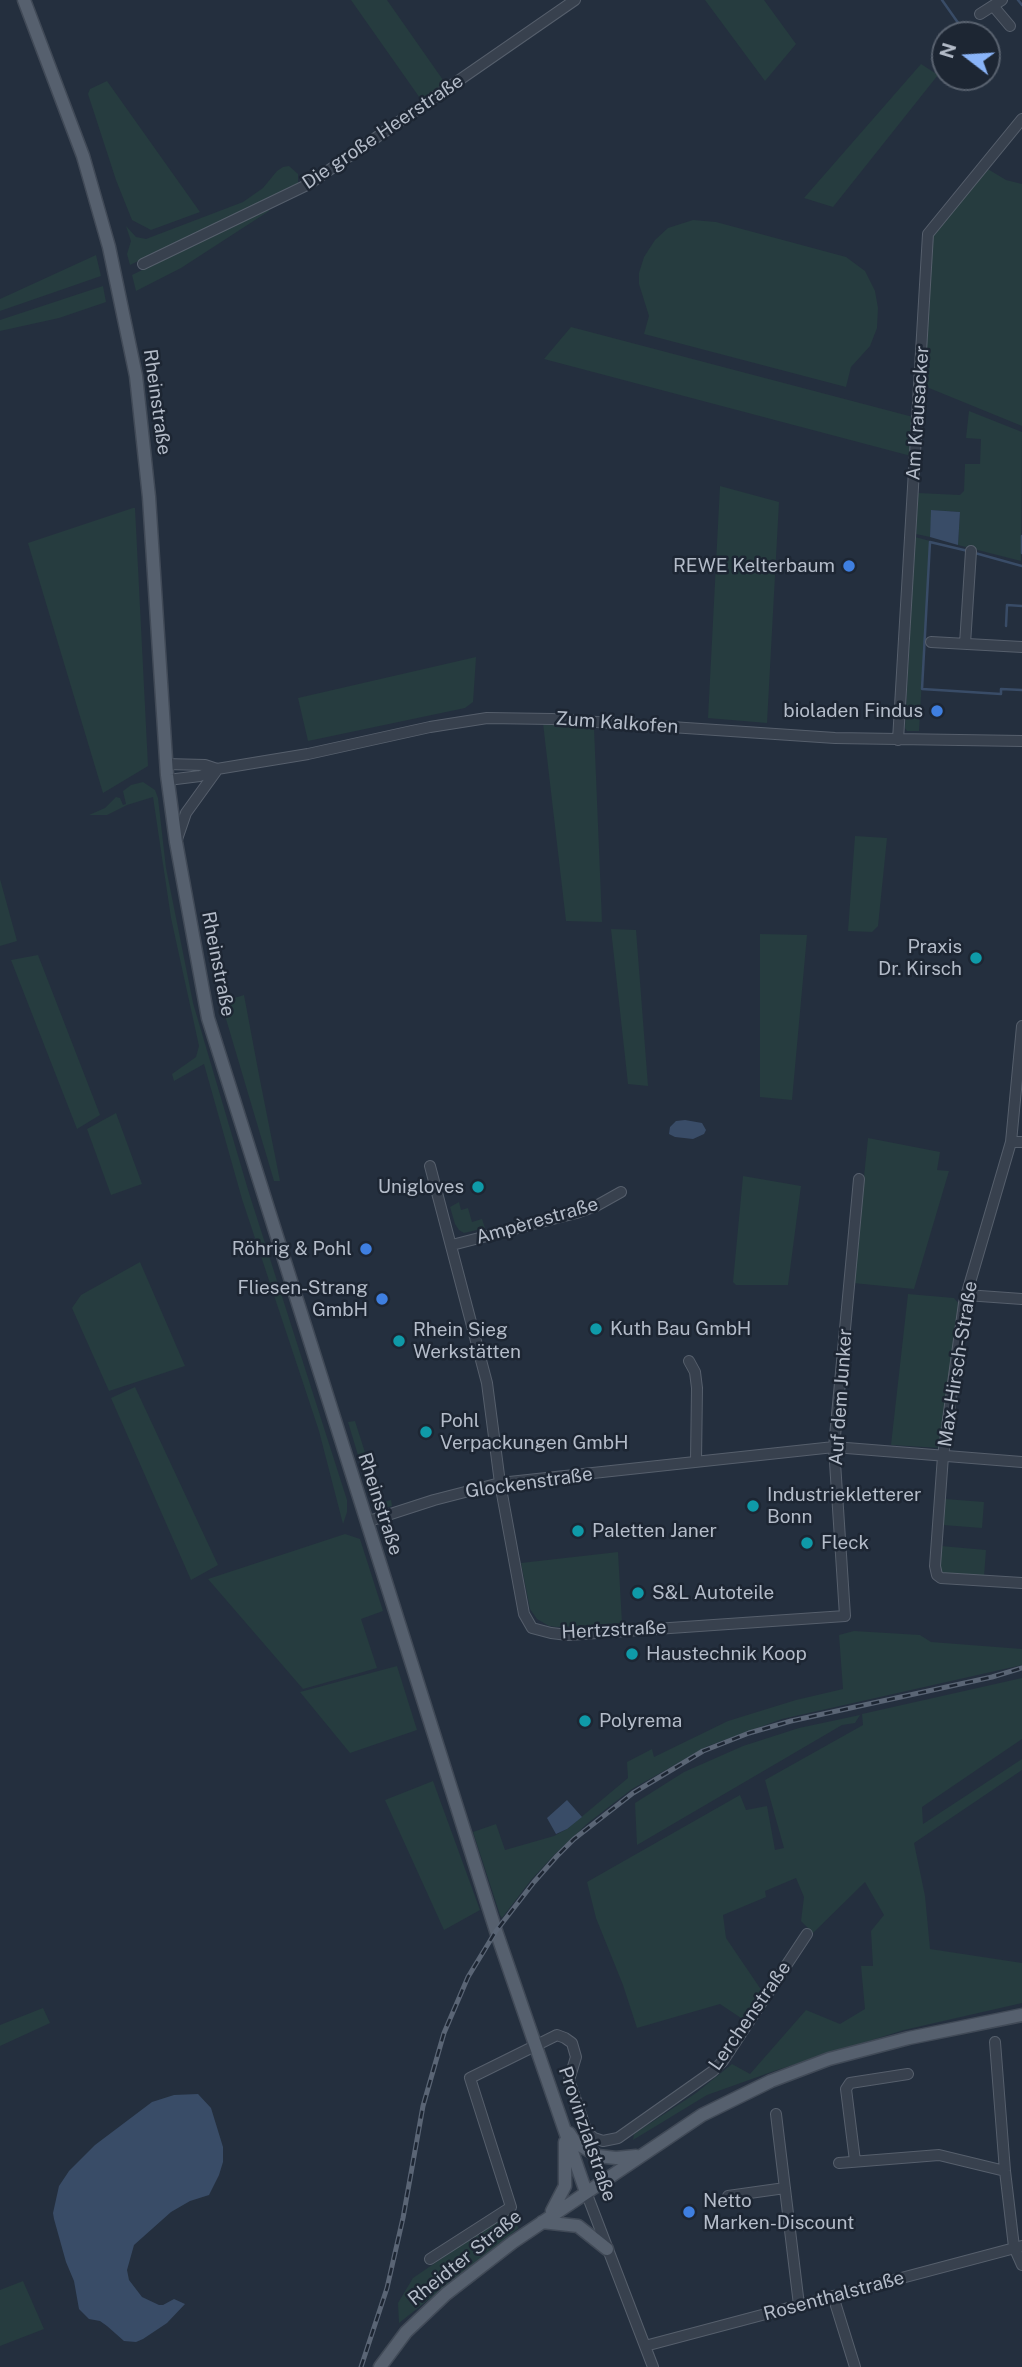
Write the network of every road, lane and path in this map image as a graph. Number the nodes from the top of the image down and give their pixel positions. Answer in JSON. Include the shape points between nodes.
{"nodes":[{"id":1,"x":24,"y":0,"type":"edge"},
{"id":2,"x":575,"y":0,"type":"edge"},
{"id":3,"x":998,"y":4,"type":"edge"},
{"id":4,"x":980,"y":14,"type":"dead end"},
{"id":5,"x":1010,"y":26,"type":"dead end"},
{"id":6,"x":1022,"y":119,"type":"edge"},
{"id":7,"x":143,"y":264,"type":"dead end"},
{"id":8,"x":971,"y":551,"type":"dead end"},
{"id":9,"x":931,"y":642,"type":"dead end"},
{"id":10,"x":965,"y":644,"type":"junction"},
{"id":11,"x":1022,"y":647,"type":"edge"},
{"id":12,"x":898,"y":740,"type":"junction"},
{"id":13,"x":1022,"y":741,"type":"edge"},
{"id":14,"x":166,"y":764,"type":"junction"},
{"id":15,"x":218,"y":769,"type":"junction"},
{"id":16,"x":168,"y":780,"type":"junction"},
{"id":17,"x":176,"y":842,"type":"junction"},
{"id":18,"x":1022,"y":1026,"type":"edge"},
{"id":19,"x":1011,"y":1142,"type":"junction"},
{"id":20,"x":1022,"y":1142,"type":"edge"},
{"id":21,"x":430,"y":1166,"type":"dead end"},
{"id":22,"x":859,"y":1179,"type":"dead end"},
{"id":23,"x":621,"y":1192,"type":"dead end"},
{"id":24,"x":452,"y":1245,"type":"junction"},
{"id":25,"x":965,"y":1295,"type":"junction"},
{"id":26,"x":1022,"y":1299,"type":"edge"},
{"id":27,"x":688,"y":1361,"type":"dead end"},
{"id":28,"x":834,"y":1447,"type":"junction"},
{"id":29,"x":943,"y":1456,"type":"junction"},
{"id":30,"x":696,"y":1461,"type":"junction"},
{"id":31,"x":1022,"y":1462,"type":"edge"},
{"id":32,"x":500,"y":1483,"type":"junction"},
{"id":33,"x":366,"y":1522,"type":"junction"},
{"id":34,"x":1022,"y":1583,"type":"edge"},
{"id":35,"x":845,"y":1616,"type":"joint"},
{"id":36,"x":490,"y":1912,"type":"joint"},
{"id":37,"x":807,"y":1934,"type":"dead end"},
{"id":38,"x":1022,"y":2015,"type":"edge"},
{"id":39,"x":995,"y":2042,"type":"dead end"},
{"id":40,"x":535,"y":2045,"type":"junction"},
{"id":41,"x":908,"y":2074,"type":"dead end"},
{"id":42,"x":776,"y":2114,"type":"dead end"},
{"id":43,"x":564,"y":2127,"type":"junction"},
{"id":44,"x":640,"y":2156,"type":"junction"},
{"id":45,"x":855,"y":2161,"type":"junction"},
{"id":46,"x":839,"y":2162,"type":"dead end"},
{"id":47,"x":1006,"y":2171,"type":"junction"},
{"id":48,"x":785,"y":2188,"type":"junction"},
{"id":49,"x":586,"y":2192,"type":"junction"},
{"id":50,"x":728,"y":2196,"type":"dead end"},
{"id":51,"x":542,"y":2222,"type":"junction"},
{"id":52,"x":1018,"y":2247,"type":"edge"},
{"id":53,"x":607,"y":2249,"type":"junction"},
{"id":54,"x":430,"y":2259,"type":"dead end"},
{"id":55,"x":1022,"y":2265,"type":"edge"},
{"id":56,"x":833,"y":2296,"type":"junction"},
{"id":57,"x":799,"y":2305,"type":"junction"},
{"id":58,"x":645,"y":2346,"type":"junction"},
{"id":59,"x":380,"y":2367,"type":"edge"},
{"id":60,"x":653,"y":2367,"type":"edge"},
{"id":61,"x":855,"y":2367,"type":"edge"}],
"edges":[{"from":1,"to":14,"type":"main road","name":"Rheinstraße","via":[[83,156],[134,362],[149,497]]},
{"from":2,"to":7,"type":"street","name":"Die große Heerstraße","via":[[309,184]]},
{"from":3,"to":4,"type":"street"},
{"from":3,"to":5,"type":"street"},
{"from":6,"to":12,"type":"street","name":"Am Krausacker","via":[[928,234]]},
{"from":8,"to":10,"type":"street"},
{"from":9,"to":10,"type":"street"},
{"from":10,"to":11,"type":"street"},
{"from":12,"to":13,"type":"street","name":"Zum Kalkofen"},
{"from":12,"to":15,"type":"street","name":"Zum Kalkofen","via":[[499,718],[461,721]]},
{"from":14,"to":15,"type":"street","name":"Zum Kalkofen"},
{"from":14,"to":16,"type":"main road","name":"Rheinstraße"},
{"from":15,"to":16,"type":"street","name":"Zum Kalkofen"},
{"from":15,"to":17,"type":"street","via":[[186,813]]},
{"from":16,"to":17,"type":"main road","name":"Rheinstraße"},
{"from":17,"to":33,"type":"main road","name":"Rheinstraße","via":[[208,1018]]},
{"from":18,"to":19,"type":"street","name":"Max-Hirsch-Straße"},
{"from":19,"to":20,"type":"street"},
{"from":19,"to":25,"type":"street","name":"Max-Hirsch-Straße"},
{"from":21,"to":24,"type":"street","name":"Ampèrestraße"},
{"from":22,"to":28,"type":"street","name":"Auf dem Junker"},
{"from":23,"to":24,"type":"street","name":"Ampèrestraße","via":[[576,1213]]},
{"from":24,"to":32,"type":"street","name":"Ampèrestraße","via":[[487,1383]]},
{"from":25,"to":26,"type":"street"},
{"from":25,"to":29,"type":"street","name":"Max-Hirsch-Straße"},
{"from":27,"to":30,"type":"street","via":[[697,1388]]},
{"from":28,"to":29,"type":"street","name":"Glockenstraße"},
{"from":28,"to":30,"type":"street","name":"Glockenstraße"},
{"from":28,"to":35,"type":"street","name":"Auf dem Junker"},
{"from":29,"to":31,"type":"street","name":"Glockenstraße"},
{"from":29,"to":34,"type":"street","name":"Max-Hirsch-Straße","via":[[937,1575]]},
{"from":30,"to":32,"type":"street","name":"Glockenstraße"},
{"from":32,"to":33,"type":"street","name":"Glockenstraße"},
{"from":32,"to":35,"type":"street","name":"Hertzstraße","via":[[524,1614],[532,1628],[568,1634]]},
{"from":33,"to":36,"type":"main road","name":"Rheinstraße"},
{"from":36,"to":40,"type":"main road","name":"Provinzialstraße"},
{"from":37,"to":40,"type":"street","name":"Lerchenstraße","via":[[718,2066],[618,2138],[594,2138],[581,2121],[569,2080],[576,2057],[572,2043],[557,2035]]},
{"from":38,"to":44,"type":"main road","name":"Rheidter Straße","via":[[853,2052],[794,2071],[702,2115]]},
{"from":39,"to":47,"type":"street"},
{"from":40,"to":43,"type":"main road","name":"Provinzialstraße"},
{"from":40,"to":54,"type":"street","via":[[470,2078],[511,2207]]},
{"from":41,"to":45,"type":"street","via":[[850,2083],[846,2089]]},
{"from":42,"to":48,"type":"street"},
{"from":43,"to":44,"type":"main road","via":[[575,2142],[598,2156]]},
{"from":43,"to":49,"type":"main road","name":"Provinzialstraße"},
{"from":43,"to":51,"type":"main road","via":[[565,2186]]},
{"from":44,"to":49,"type":"main road","name":"Rheidter Straße"},
{"from":45,"to":46,"type":"street"},
{"from":45,"to":47,"type":"street","via":[[939,2155]]},
{"from":47,"to":52,"type":"street"},
{"from":48,"to":50,"type":"street"},
{"from":48,"to":57,"type":"street"},
{"from":49,"to":51,"type":"main road","name":"Rheidter Straße"},
{"from":49,"to":53,"type":"street","name":"Provinzialstraße"},
{"from":51,"to":53,"type":"main road","via":[[578,2227]]},
{"from":51,"to":59,"type":"main road","name":"Rheidter Straße","via":[[439,2300],[406,2332]]},
{"from":52,"to":55,"type":"street"},
{"from":52,"to":56,"type":"street","name":"Rosenthalstraße"},
{"from":53,"to":58,"type":"street","name":"Provinzialstraße"},
{"from":56,"to":57,"type":"street","name":"Rosenthalstraße"},
{"from":56,"to":61,"type":"street"},
{"from":57,"to":58,"type":"street","name":"Rosenthalstraße"},
{"from":58,"to":60,"type":"street","name":"Provinzialstraße"}]}
